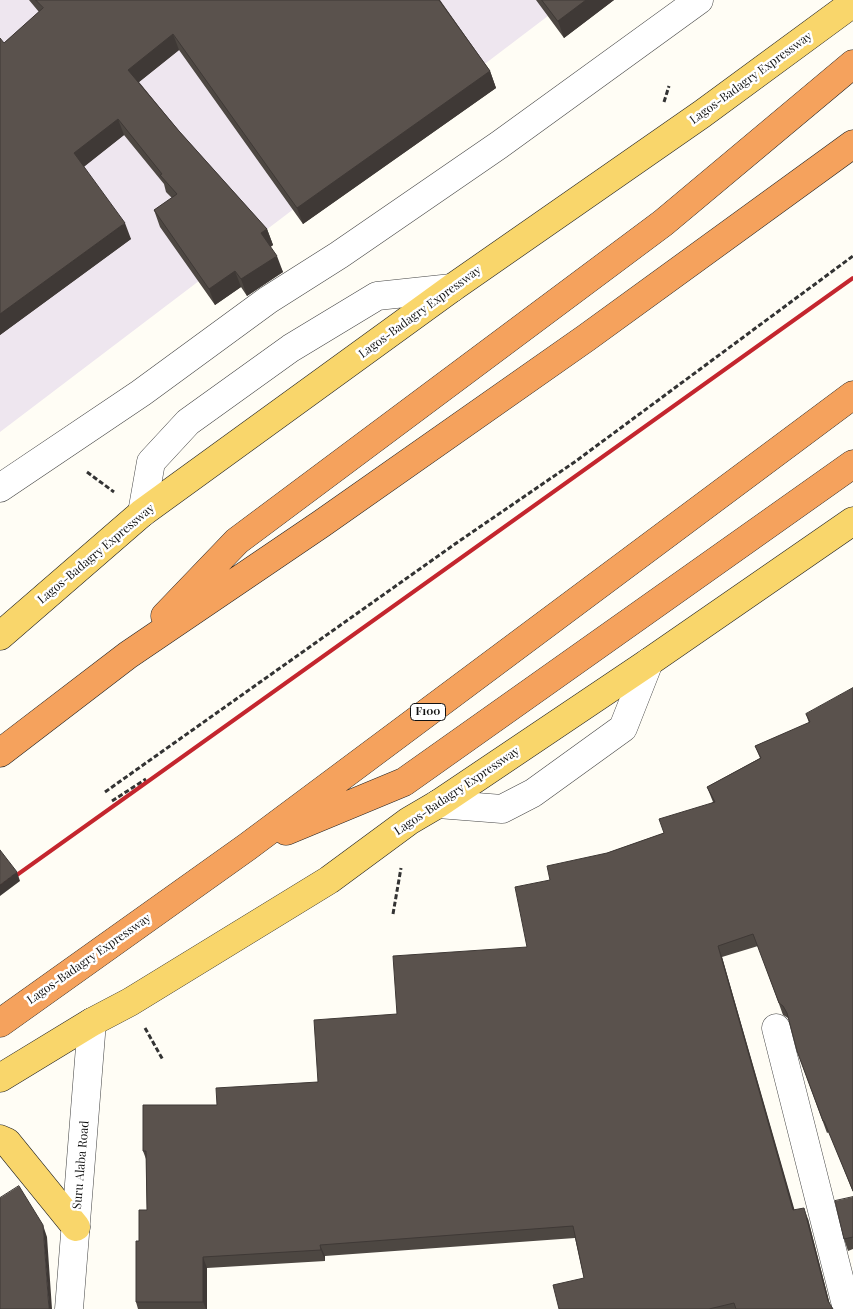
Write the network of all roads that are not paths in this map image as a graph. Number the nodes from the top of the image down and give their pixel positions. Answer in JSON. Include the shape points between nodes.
{"nodes":[{"id":1,"x":699,"y":0,"type":"edge"},
{"id":2,"x":853,"y":3,"type":"edge"},
{"id":3,"x":853,"y":64,"type":"edge"},
{"id":4,"x":853,"y":144,"type":"edge"},
{"id":5,"x":452,"y":288,"type":"junction"},
{"id":6,"x":853,"y":395,"type":"edge"},
{"id":7,"x":853,"y":464,"type":"edge"},
{"id":8,"x":0,"y":488,"type":"edge"},
{"id":9,"x":142,"y":513,"type":"junction"},
{"id":10,"x":853,"y":521,"type":"edge"},
{"id":11,"x":0,"y":636,"type":"edge"},
{"id":12,"x":128,"y":655,"type":"junction"},
{"id":13,"x":649,"y":662,"type":"junction"},
{"id":14,"x":0,"y":753,"type":"edge"},
{"id":15,"x":438,"y":804,"type":"junction"},
{"id":16,"x":247,"y":847,"type":"junction"},
{"id":17,"x":92,"y":1022,"type":"junction"},
{"id":18,"x":0,"y":1023,"type":"edge"},
{"id":19,"x":776,"y":1028,"type":"dead end"},
{"id":20,"x":0,"y":1078,"type":"edge"},
{"id":21,"x":0,"y":1139,"type":"edge"},
{"id":22,"x":76,"y":1227,"type":"junction"},
{"id":23,"x":69,"y":1309,"type":"edge"},
{"id":24,"x":847,"y":1309,"type":"edge"}],
"edges":[{"from":1,"to":8,"type":"street","via":[[499,144],[268,300],[141,393]]},
{"from":2,"to":5,"type":"main road","name":"Lagos-Badagry Expressway","via":[[702,114]]},
{"from":3,"to":12,"type":"highway","via":[[663,223],[237,541]]},
{"from":4,"to":12,"type":"highway","via":[[570,349]]},
{"from":5,"to":9,"type":"main road","name":"Lagos-Badagry Expressway"},
{"from":5,"to":9,"type":"street","via":[[377,296],[291,348],[212,404],[188,422],[151,462]]},
{"from":6,"to":16,"type":"highway","name":"Lagos-Badagry Expressway","number":"F100"},
{"from":7,"to":16,"type":"highway","via":[[404,782]]},
{"from":9,"to":11,"type":"main road","name":"Lagos-Badagry Expressway"},
{"from":10,"to":13,"type":"main road","name":"Lagos-Badagry Expressway"},
{"from":12,"to":14,"type":"highway"},
{"from":13,"to":15,"type":"main road","name":"Lagos-Badagry Expressway"},
{"from":13,"to":15,"type":"street","via":[[623,728],[533,793],[502,809]]},
{"from":15,"to":17,"type":"main road","name":"Lagos-Badagry Expressway","via":[[409,821],[329,880],[139,997]]},
{"from":16,"to":18,"type":"highway","name":"Lagos-Badagry Expressway","number":"F100"},
{"from":17,"to":20,"type":"main road","name":"Lagos-Badagry Expressway"},
{"from":17,"to":22,"type":"street","name":"Suru Alaba Road"},
{"from":19,"to":24,"type":"street"},
{"from":21,"to":22,"type":"main road","via":[[7,1142]]},
{"from":22,"to":23,"type":"street","name":"Suru Alaba Road"}]}
